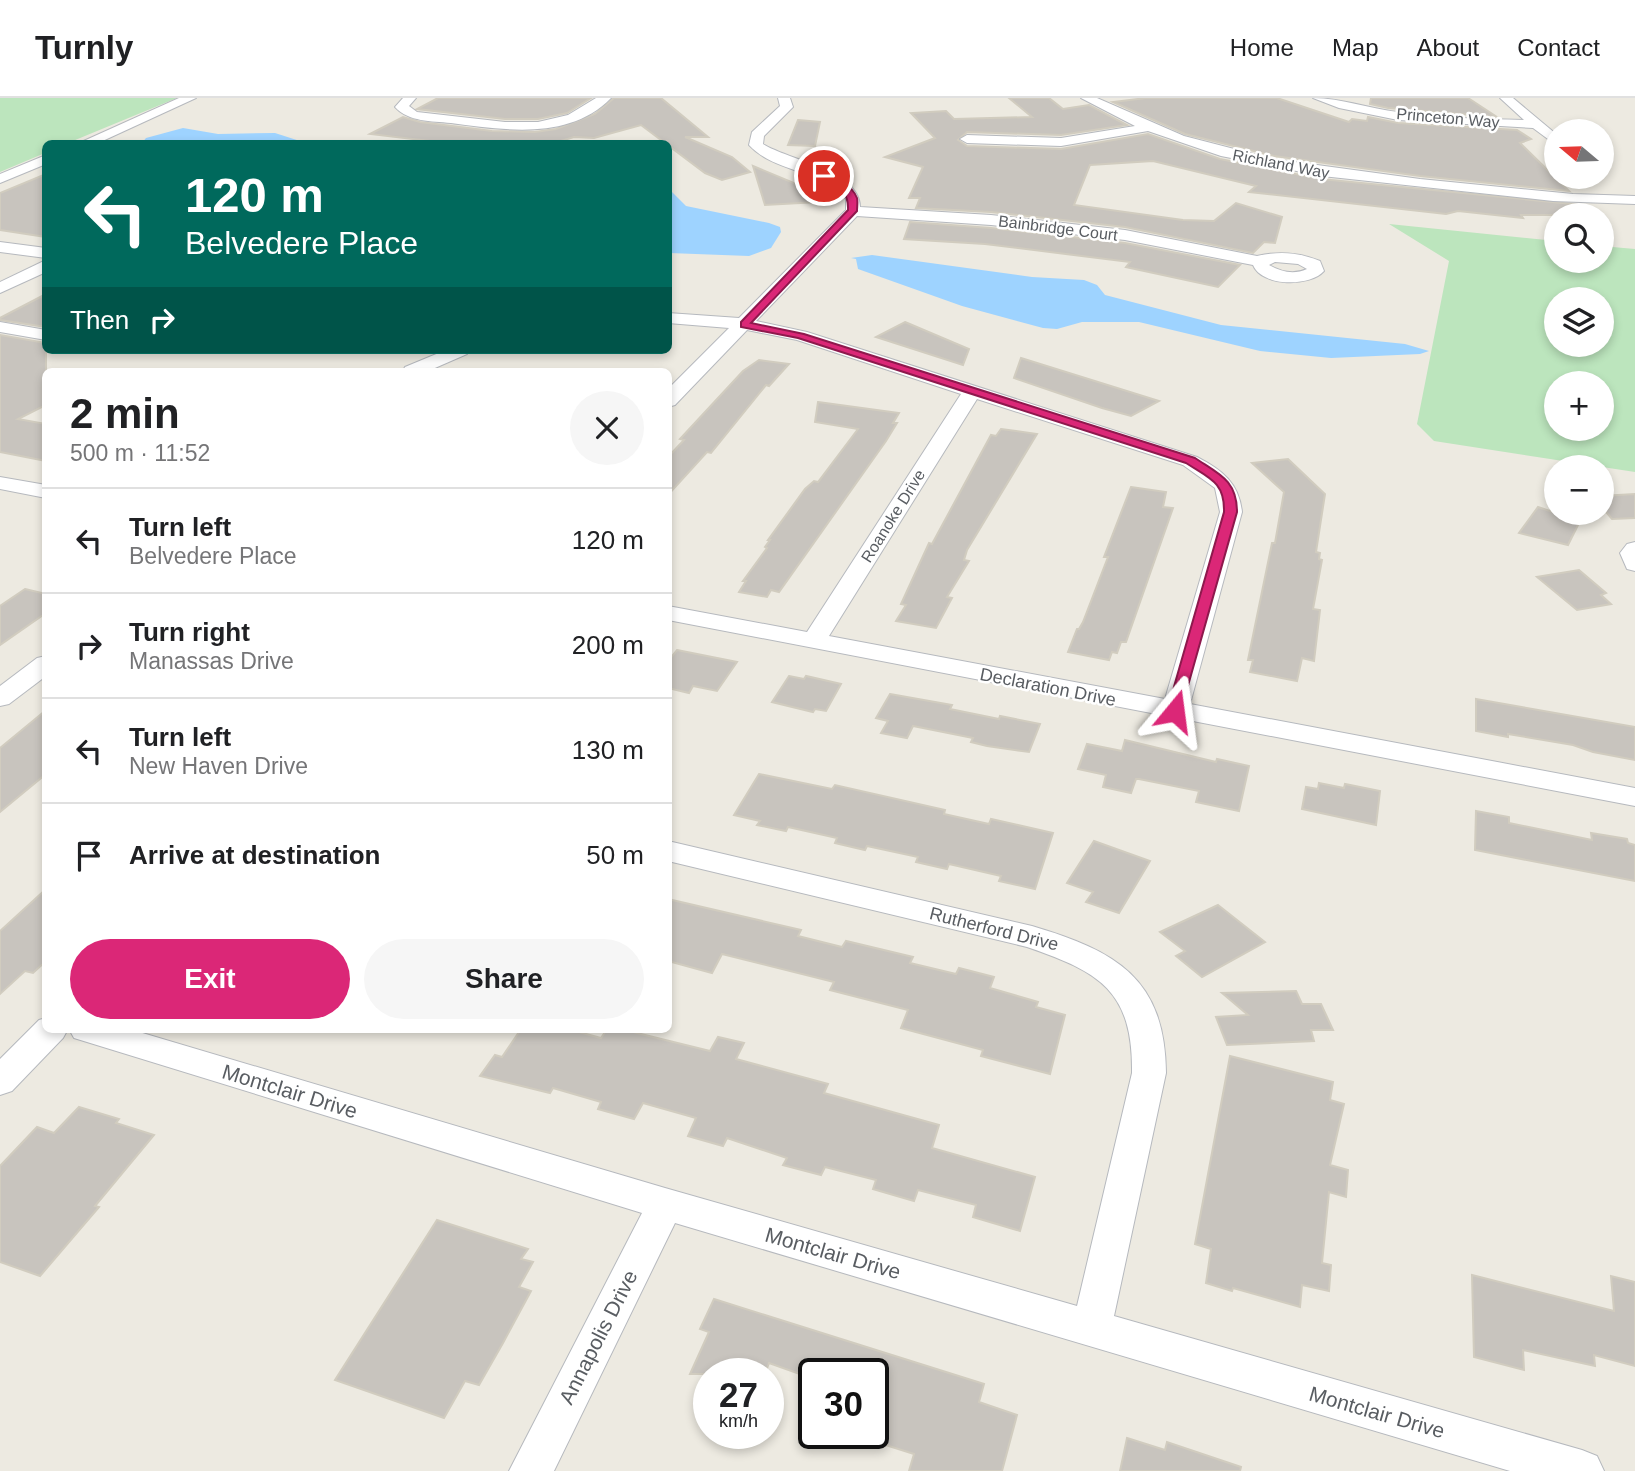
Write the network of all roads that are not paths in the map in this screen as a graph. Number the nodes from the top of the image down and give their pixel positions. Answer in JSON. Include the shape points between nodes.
{"nodes":[{"id":1,"x":190,"y":98,"type":"edge"},
{"id":2,"x":410,"y":98,"type":"edge"},
{"id":3,"x":605,"y":98,"type":"edge"},
{"id":4,"x":784,"y":98,"type":"edge"},
{"id":5,"x":1087,"y":98,"type":"edge"},
{"id":6,"x":1319,"y":98,"type":"edge"},
{"id":7,"x":1506,"y":98,"type":"edge"},
{"id":8,"x":1536,"y":124,"type":"junction"},
{"id":9,"x":1146,"y":128,"type":"junction"},
{"id":10,"x":1544,"y":131,"type":"edge"},
{"id":11,"x":967,"y":139,"type":"dead end"},
{"id":12,"x":92,"y":140,"type":"edge"},
{"id":13,"x":42,"y":161,"type":"edge"},
{"id":14,"x":0,"y":179,"type":"edge"},
{"id":15,"x":1611,"y":189,"type":"edge"},
{"id":16,"x":1629,"y":200,"type":"edge"},
{"id":17,"x":853,"y":211,"type":"junction"},
{"id":18,"x":0,"y":247,"type":"edge"},
{"id":19,"x":42,"y":252,"type":"edge"},
{"id":20,"x":1261,"y":262,"type":"dead end"},
{"id":21,"x":42,"y":267,"type":"edge"},
{"id":22,"x":0,"y":288,"type":"edge"},
{"id":23,"x":672,"y":318,"type":"edge"},
{"id":24,"x":744,"y":324,"type":"junction"},
{"id":25,"x":0,"y":327,"type":"edge"},
{"id":26,"x":42,"y":334,"type":"edge"},
{"id":27,"x":452,"y":354,"type":"edge"},
{"id":28,"x":419,"y":368,"type":"edge"},
{"id":29,"x":972,"y":391,"type":"junction"},
{"id":30,"x":672,"y":397,"type":"edge"},
{"id":31,"x":0,"y":483,"type":"edge"},
{"id":32,"x":42,"y":491,"type":"edge"},
{"id":33,"x":1635,"y":549,"type":"edge"},
{"id":34,"x":1635,"y":564,"type":"edge"},
{"id":35,"x":672,"y":614,"type":"edge"},
{"id":36,"x":814,"y":641,"type":"junction"},
{"id":37,"x":42,"y":666,"type":"edge"},
{"id":38,"x":0,"y":698,"type":"edge"},
{"id":39,"x":1175,"y":711,"type":"junction"},
{"id":40,"x":1635,"y":797,"type":"edge"},
{"id":41,"x":672,"y":852,"type":"edge"},
{"id":42,"x":47,"y":1033,"type":"edge"},
{"id":43,"x":99,"y":1033,"type":"edge"},
{"id":44,"x":0,"y":1081,"type":"edge"},
{"id":45,"x":665,"y":1204,"type":"junction"},
{"id":46,"x":1091,"y":1329,"type":"junction"},
{"id":47,"x":531,"y":1471,"type":"edge"},
{"id":48,"x":1582,"y":1471,"type":"edge"}],
"edges":[{"from":1,"to":12,"type":"street"},
{"from":2,"to":3,"type":"street","via":[[401,107],[414,115],[527,126],[572,118]]},
{"from":4,"to":17,"type":"street","via":[[787,107],[757,135],[756,145],[836,181],[853,198]]},
{"from":5,"to":9,"type":"street","name":"Richland Way"},
{"from":6,"to":8,"type":"street","name":"Princeton Way","via":[[1378,112]]},
{"from":7,"to":8,"type":"street"},
{"from":8,"to":10,"type":"street"},
{"from":9,"to":11,"type":"street","via":[[1061,142]]},
{"from":9,"to":16,"type":"street","name":"Richland Way","via":[[1204,149],[1348,177]]},
{"from":13,"to":14,"type":"street"},
{"from":15,"to":16,"type":"street"},
{"from":17,"to":20,"type":"street","name":"Bainbridge Court","via":[[1125,235]]},
{"from":17,"to":24,"type":"street"},
{"from":18,"to":19,"type":"street"},
{"from":21,"to":22,"type":"street"},
{"from":23,"to":24,"type":"street"},
{"from":24,"to":29,"type":"street","via":[[800,336]]},
{"from":24,"to":30,"type":"street"},
{"from":25,"to":26,"type":"street"},
{"from":27,"to":28,"type":"street"},
{"from":29,"to":36,"type":"street","name":"Roanoke Drive"},
{"from":29,"to":39,"type":"street","via":[[1191,461],[1228,489],[1231,512]]},
{"from":31,"to":32,"type":"street"},
{"from":33,"to":34,"type":"street","via":[[1631,553]]},
{"from":35,"to":36,"type":"street","name":"Declaration Drive"},
{"from":36,"to":39,"type":"street","name":"Declaration Drive"},
{"from":37,"to":38,"type":"street"},
{"from":39,"to":40,"type":"street","name":"Declaration Drive"},
{"from":41,"to":46,"type":"street","name":"Rutherford Drive","via":[[1044,941],[1096,962],[1121,982],[1144,1013],[1152,1046]]},
{"from":42,"to":44,"type":"street"},
{"from":43,"to":45,"type":"street","name":"Montclair Drive"},
{"from":45,"to":46,"type":"street","name":"Montclair Drive"},
{"from":45,"to":47,"type":"street","name":"Annapolis Drive"},
{"from":46,"to":48,"type":"street","name":"Montclair Drive"}]}
